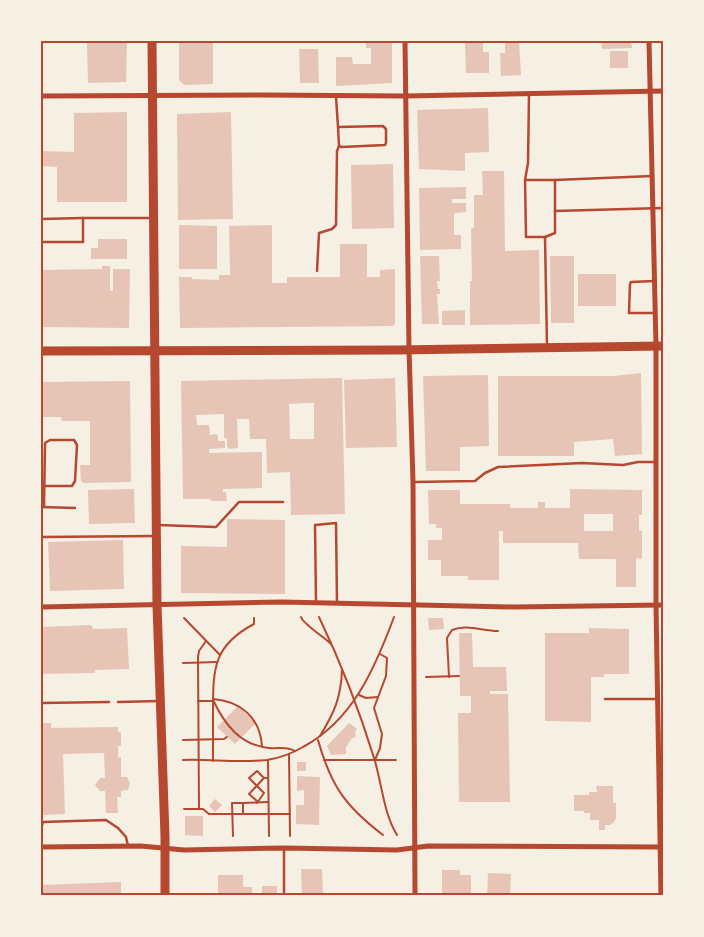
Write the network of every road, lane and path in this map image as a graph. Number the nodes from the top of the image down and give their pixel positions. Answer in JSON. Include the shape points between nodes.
{"nodes":[{"id":1,"x":152,"y":41,"type":"edge"},
{"id":2,"x":405,"y":41,"type":"edge"},
{"id":3,"x":649,"y":41,"type":"edge"},
{"id":4,"x":649,"y":91,"type":"junction"},
{"id":5,"x":663,"y":91,"type":"edge"},
{"id":6,"x":529,"y":94,"type":"junction"},
{"id":7,"x":153,"y":95,"type":"junction"},
{"id":8,"x":336,"y":95,"type":"junction"},
{"id":9,"x":41,"y":96,"type":"edge"},
{"id":10,"x":405,"y":96,"type":"junction"},
{"id":11,"x":338,"y":127,"type":"junction"},
{"id":12,"x":339,"y":146,"type":"junction"},
{"id":13,"x":652,"y":176,"type":"junction"},
{"id":14,"x":525,"y":180,"type":"junction"},
{"id":15,"x":555,"y":180,"type":"junction"},
{"id":16,"x":663,"y":208,"type":"edge"},
{"id":17,"x":652,"y":209,"type":"junction"},
{"id":18,"x":555,"y":211,"type":"junction"},
{"id":19,"x":83,"y":218,"type":"junction"},
{"id":20,"x":154,"y":218,"type":"junction"},
{"id":21,"x":41,"y":219,"type":"edge"},
{"id":22,"x":545,"y":237,"type":"junction"},
{"id":23,"x":41,"y":242,"type":"edge"},
{"id":24,"x":317,"y":271,"type":"dead end"},
{"id":25,"x":654,"y":281,"type":"junction"},
{"id":26,"x":656,"y":313,"type":"junction"},
{"id":27,"x":660,"y":346,"type":"edge"},
{"id":28,"x":548,"y":347,"type":"junction"},
{"id":29,"x":409,"y":349,"type":"junction"},
{"id":30,"x":41,"y":351,"type":"edge"},
{"id":31,"x":156,"y":351,"type":"junction"},
{"id":32,"x":656,"y":462,"type":"junction"},
{"id":33,"x":413,"y":482,"type":"junction"},
{"id":34,"x":43,"y":486,"type":"edge"},
{"id":35,"x":283,"y":502,"type":"dead end"},
{"id":36,"x":42,"y":507,"type":"edge"},
{"id":37,"x":656,"y":507,"type":"junction"},
{"id":38,"x":76,"y":508,"type":"dead end"},
{"id":39,"x":663,"y":508,"type":"edge"},
{"id":40,"x":157,"y":525,"type":"junction"},
{"id":41,"x":157,"y":536,"type":"junction"},
{"id":42,"x":41,"y":537,"type":"edge"},
{"id":43,"x":316,"y":602,"type":"junction"},
{"id":44,"x":337,"y":603,"type":"junction"},
{"id":45,"x":157,"y":605,"type":"junction"},
{"id":46,"x":414,"y":605,"type":"junction"},
{"id":47,"x":656,"y":605,"type":"junction"},
{"id":48,"x":663,"y":605,"type":"edge"},
{"id":49,"x":41,"y":607,"type":"edge"},
{"id":50,"x":301,"y":617,"type":"dead end"},
{"id":51,"x":319,"y":617,"type":"dead end"},
{"id":52,"x":394,"y":617,"type":"dead end"},
{"id":53,"x":184,"y":618,"type":"dead end"},
{"id":54,"x":254,"y":618,"type":"dead end"},
{"id":55,"x":498,"y":631,"type":"dead end"},
{"id":56,"x":206,"y":641,"type":"junction"},
{"id":57,"x":333,"y":646,"type":"junction"},
{"id":58,"x":380,"y":654,"type":"junction"},
{"id":59,"x":220,"y":655,"type":"junction"},
{"id":60,"x":217,"y":662,"type":"junction"},
{"id":61,"x":183,"y":663,"type":"dead end"},
{"id":62,"x":198,"y":663,"type":"junction"},
{"id":63,"x":342,"y":668,"type":"junction"},
{"id":64,"x":449,"y":676,"type":"junction"},
{"id":65,"x":459,"y":676,"type":"dead end"},
{"id":66,"x":426,"y":677,"type":"dead end"},
{"id":67,"x":358,"y":695,"type":"junction"},
{"id":68,"x":378,"y":697,"type":"junction"},
{"id":69,"x":356,"y":699,"type":"junction"},
{"id":70,"x":605,"y":699,"type":"dead end"},
{"id":71,"x":658,"y":699,"type":"junction"},
{"id":72,"x":160,"y":700,"type":"junction"},
{"id":73,"x":213,"y":700,"type":"junction"},
{"id":74,"x":198,"y":701,"type":"junction"},
{"id":75,"x":109,"y":702,"type":"dead end"},
{"id":76,"x":118,"y":702,"type":"dead end"},
{"id":77,"x":41,"y":703,"type":"edge"},
{"id":78,"x":227,"y":737,"type":"dead end"},
{"id":79,"x":318,"y":739,"type":"junction"},
{"id":80,"x":183,"y":740,"type":"dead end"},
{"id":81,"x":198,"y":740,"type":"junction"},
{"id":82,"x":213,"y":740,"type":"junction"},
{"id":83,"x":262,"y":747,"type":"junction"},
{"id":84,"x":295,"y":751,"type":"junction"},
{"id":85,"x":289,"y":754,"type":"junction"},
{"id":86,"x":183,"y":760,"type":"dead end"},
{"id":87,"x":199,"y":760,"type":"junction"},
{"id":88,"x":213,"y":760,"type":"junction"},
{"id":89,"x":268,"y":760,"type":"junction"},
{"id":90,"x":324,"y":760,"type":"junction"},
{"id":91,"x":375,"y":760,"type":"junction"},
{"id":92,"x":396,"y":760,"type":"dead end"},
{"id":93,"x":264,"y":778,"type":"junction"},
{"id":94,"x":268,"y":778,"type":"junction"},
{"id":95,"x":256,"y":786,"type":"junction"},
{"id":96,"x":264,"y":793,"type":"junction"},
{"id":97,"x":268,"y":793,"type":"junction"},
{"id":98,"x":257,"y":802,"type":"junction"},
{"id":99,"x":268,"y":802,"type":"junction"},
{"id":100,"x":243,"y":803,"type":"junction"},
{"id":101,"x":184,"y":809,"type":"dead end"},
{"id":102,"x":199,"y":809,"type":"junction"},
{"id":103,"x":232,"y":814,"type":"junction"},
{"id":104,"x":243,"y":814,"type":"junction"},
{"id":105,"x":268,"y":814,"type":"junction"},
{"id":106,"x":290,"y":814,"type":"junction"},
{"id":107,"x":42,"y":822,"type":"edge"},
{"id":108,"x":41,"y":829,"type":"edge"},
{"id":109,"x":383,"y":835,"type":"dead end"},
{"id":110,"x":397,"y":835,"type":"dead end"},
{"id":111,"x":233,"y":836,"type":"dead end"},
{"id":112,"x":269,"y":836,"type":"dead end"},
{"id":113,"x":290,"y":836,"type":"dead end"},
{"id":114,"x":128,"y":846,"type":"junction"},
{"id":115,"x":41,"y":847,"type":"edge"},
{"id":116,"x":662,"y":847,"type":"edge"},
{"id":117,"x":284,"y":848,"type":"junction"},
{"id":118,"x":415,"y":848,"type":"junction"},
{"id":119,"x":165,"y":849,"type":"junction"},
{"id":120,"x":165,"y":896,"type":"edge"},
{"id":121,"x":284,"y":896,"type":"edge"},
{"id":122,"x":415,"y":896,"type":"edge"},
{"id":123,"x":660,"y":896,"type":"edge"}],
"edges":[{"from":1,"to":7,"type":"main road"},
{"from":2,"to":10,"type":"street"},
{"from":3,"to":4,"type":"street"},
{"from":4,"to":5,"type":"street"},
{"from":4,"to":6,"type":"street"},
{"from":4,"to":13,"type":"street"},
{"from":6,"to":10,"type":"street"},
{"from":6,"to":14,"type":"lane"},
{"from":7,"to":8,"type":"street"},
{"from":7,"to":9,"type":"street"},
{"from":7,"to":20,"type":"main road"},
{"from":8,"to":10,"type":"street"},
{"from":8,"to":11,"type":"lane"},
{"from":10,"to":29,"type":"street"},
{"from":11,"to":12,"type":"lane"},
{"from":11,"to":12,"type":"lane","via":[[383,126],[386,129],[385,145]]},
{"from":12,"to":24,"type":"lane","via":[[336,226],[319,233]]},
{"from":13,"to":15,"type":"lane"},
{"from":13,"to":17,"type":"street"},
{"from":14,"to":15,"type":"lane"},
{"from":14,"to":22,"type":"lane","via":[[526,237]]},
{"from":15,"to":18,"type":"lane"},
{"from":16,"to":17,"type":"lane"},
{"from":17,"to":18,"type":"lane"},
{"from":17,"to":25,"type":"street"},
{"from":18,"to":22,"type":"lane","via":[[555,232]]},
{"from":19,"to":20,"type":"lane"},
{"from":19,"to":21,"type":"lane"},
{"from":19,"to":23,"type":"lane","via":[[83,242]]},
{"from":20,"to":31,"type":"main road"},
{"from":22,"to":28,"type":"lane"},
{"from":25,"to":26,"type":"street"},
{"from":25,"to":26,"type":"lane","via":[[631,282],[629,313]]},
{"from":26,"to":27,"type":"street"},
{"from":27,"to":28,"type":"main road"},
{"from":27,"to":32,"type":"street"},
{"from":28,"to":29,"type":"main road"},
{"from":29,"to":31,"type":"main road"},
{"from":29,"to":33,"type":"street"},
{"from":30,"to":31,"type":"main road"},
{"from":31,"to":40,"type":"main road"},
{"from":32,"to":33,"type":"lane","via":[[498,467],[475,480]]},
{"from":32,"to":37,"type":"street"},
{"from":33,"to":46,"type":"street"},
{"from":34,"to":34,"type":"lane","via":[[46,443],[50,440],[74,440],[75,481],[72,486]]},
{"from":34,"to":36,"type":"lane"},
{"from":35,"to":40,"type":"lane","via":[[239,502],[216,526]]},
{"from":36,"to":38,"type":"lane"},
{"from":37,"to":39,"type":"lane"},
{"from":37,"to":47,"type":"street"},
{"from":40,"to":41,"type":"main road"},
{"from":41,"to":42,"type":"lane"},
{"from":41,"to":45,"type":"main road"},
{"from":43,"to":44,"type":"street"},
{"from":43,"to":44,"type":"lane","via":[[315,525],[336,524]]},
{"from":43,"to":45,"type":"street"},
{"from":44,"to":46,"type":"street"},
{"from":45,"to":49,"type":"street"},
{"from":45,"to":72,"type":"main road"},
{"from":46,"to":47,"type":"street"},
{"from":46,"to":118,"type":"street"},
{"from":47,"to":48,"type":"street"},
{"from":47,"to":71,"type":"street"},
{"from":50,"to":57,"type":"path"},
{"from":51,"to":57,"type":"path"},
{"from":52,"to":58,"type":"path"},
{"from":53,"to":56,"type":"path"},
{"from":54,"to":59,"type":"path","via":[[254,624],[236,636]]},
{"from":55,"to":64,"type":"path","via":[[478,628],[452,630],[447,638]]},
{"from":56,"to":59,"type":"path"},
{"from":56,"to":62,"type":"path","via":[[199,651]]},
{"from":57,"to":63,"type":"path"},
{"from":58,"to":67,"type":"path"},
{"from":58,"to":68,"type":"path","via":[[387,658],[386,676]]},
{"from":59,"to":60,"type":"path"},
{"from":60,"to":62,"type":"path"},
{"from":60,"to":73,"type":"path","via":[[213,674]]},
{"from":61,"to":62,"type":"path"},
{"from":62,"to":74,"type":"path"},
{"from":63,"to":69,"type":"path"},
{"from":63,"to":79,"type":"path","via":[[339,699]]},
{"from":64,"to":65,"type":"path"},
{"from":64,"to":66,"type":"path"},
{"from":67,"to":68,"type":"path"},
{"from":67,"to":69,"type":"path"},
{"from":68,"to":91,"type":"path","via":[[374,708],[382,734]]},
{"from":69,"to":79,"type":"path","via":[[335,725]]},
{"from":69,"to":91,"type":"path"},
{"from":70,"to":71,"type":"lane"},
{"from":71,"to":116,"type":"street"},
{"from":72,"to":76,"type":"lane"},
{"from":72,"to":119,"type":"main road"},
{"from":73,"to":74,"type":"path"},
{"from":73,"to":82,"type":"path"},
{"from":73,"to":83,"type":"path","via":[[232,730],[246,741]]},
{"from":73,"to":83,"type":"path","via":[[230,702],[247,712],[259,729]]},
{"from":74,"to":81,"type":"path"},
{"from":75,"to":77,"type":"lane"},
{"from":78,"to":82,"type":"path"},
{"from":79,"to":84,"type":"path"},
{"from":79,"to":90,"type":"path"},
{"from":80,"to":81,"type":"path"},
{"from":81,"to":82,"type":"path"},
{"from":81,"to":87,"type":"path"},
{"from":82,"to":88,"type":"path"},
{"from":83,"to":84,"type":"path","via":[[288,747]]},
{"from":84,"to":85,"type":"path"},
{"from":85,"to":89,"type":"path"},
{"from":85,"to":106,"type":"path"},
{"from":86,"to":87,"type":"path"},
{"from":87,"to":88,"type":"path"},
{"from":87,"to":102,"type":"path"},
{"from":88,"to":89,"type":"path"},
{"from":89,"to":94,"type":"path"},
{"from":90,"to":91,"type":"path"},
{"from":90,"to":109,"type":"path","via":[[333,782],[350,805]]},
{"from":91,"to":92,"type":"path"},
{"from":91,"to":110,"type":"path","via":[[389,820]]},
{"from":93,"to":94,"type":"path"},
{"from":93,"to":95,"type":"path"},
{"from":93,"to":95,"type":"path","via":[[256,771],[249,778]]},
{"from":94,"to":97,"type":"path"},
{"from":95,"to":96,"type":"path"},
{"from":95,"to":98,"type":"path","via":[[249,794]]},
{"from":96,"to":97,"type":"path"},
{"from":96,"to":98,"type":"path"},
{"from":97,"to":99,"type":"path"},
{"from":98,"to":99,"type":"path"},
{"from":98,"to":100,"type":"path"},
{"from":99,"to":105,"type":"path"},
{"from":100,"to":103,"type":"path","via":[[232,803]]},
{"from":100,"to":104,"type":"path"},
{"from":101,"to":102,"type":"path"},
{"from":102,"to":103,"type":"path","via":[[209,814]]},
{"from":103,"to":104,"type":"path"},
{"from":103,"to":111,"type":"path"},
{"from":104,"to":105,"type":"path"},
{"from":105,"to":106,"type":"path"},
{"from":105,"to":112,"type":"path"},
{"from":106,"to":113,"type":"path"},
{"from":107,"to":108,"type":"lane"},
{"from":107,"to":114,"type":"lane","via":[[106,820],[126,837]]},
{"from":114,"to":115,"type":"street"},
{"from":114,"to":119,"type":"street"},
{"from":116,"to":118,"type":"street"},
{"from":116,"to":123,"type":"street"},
{"from":117,"to":118,"type":"street"},
{"from":117,"to":119,"type":"street"},
{"from":117,"to":121,"type":"lane"},
{"from":118,"to":122,"type":"street"},
{"from":119,"to":120,"type":"main road"}]}
